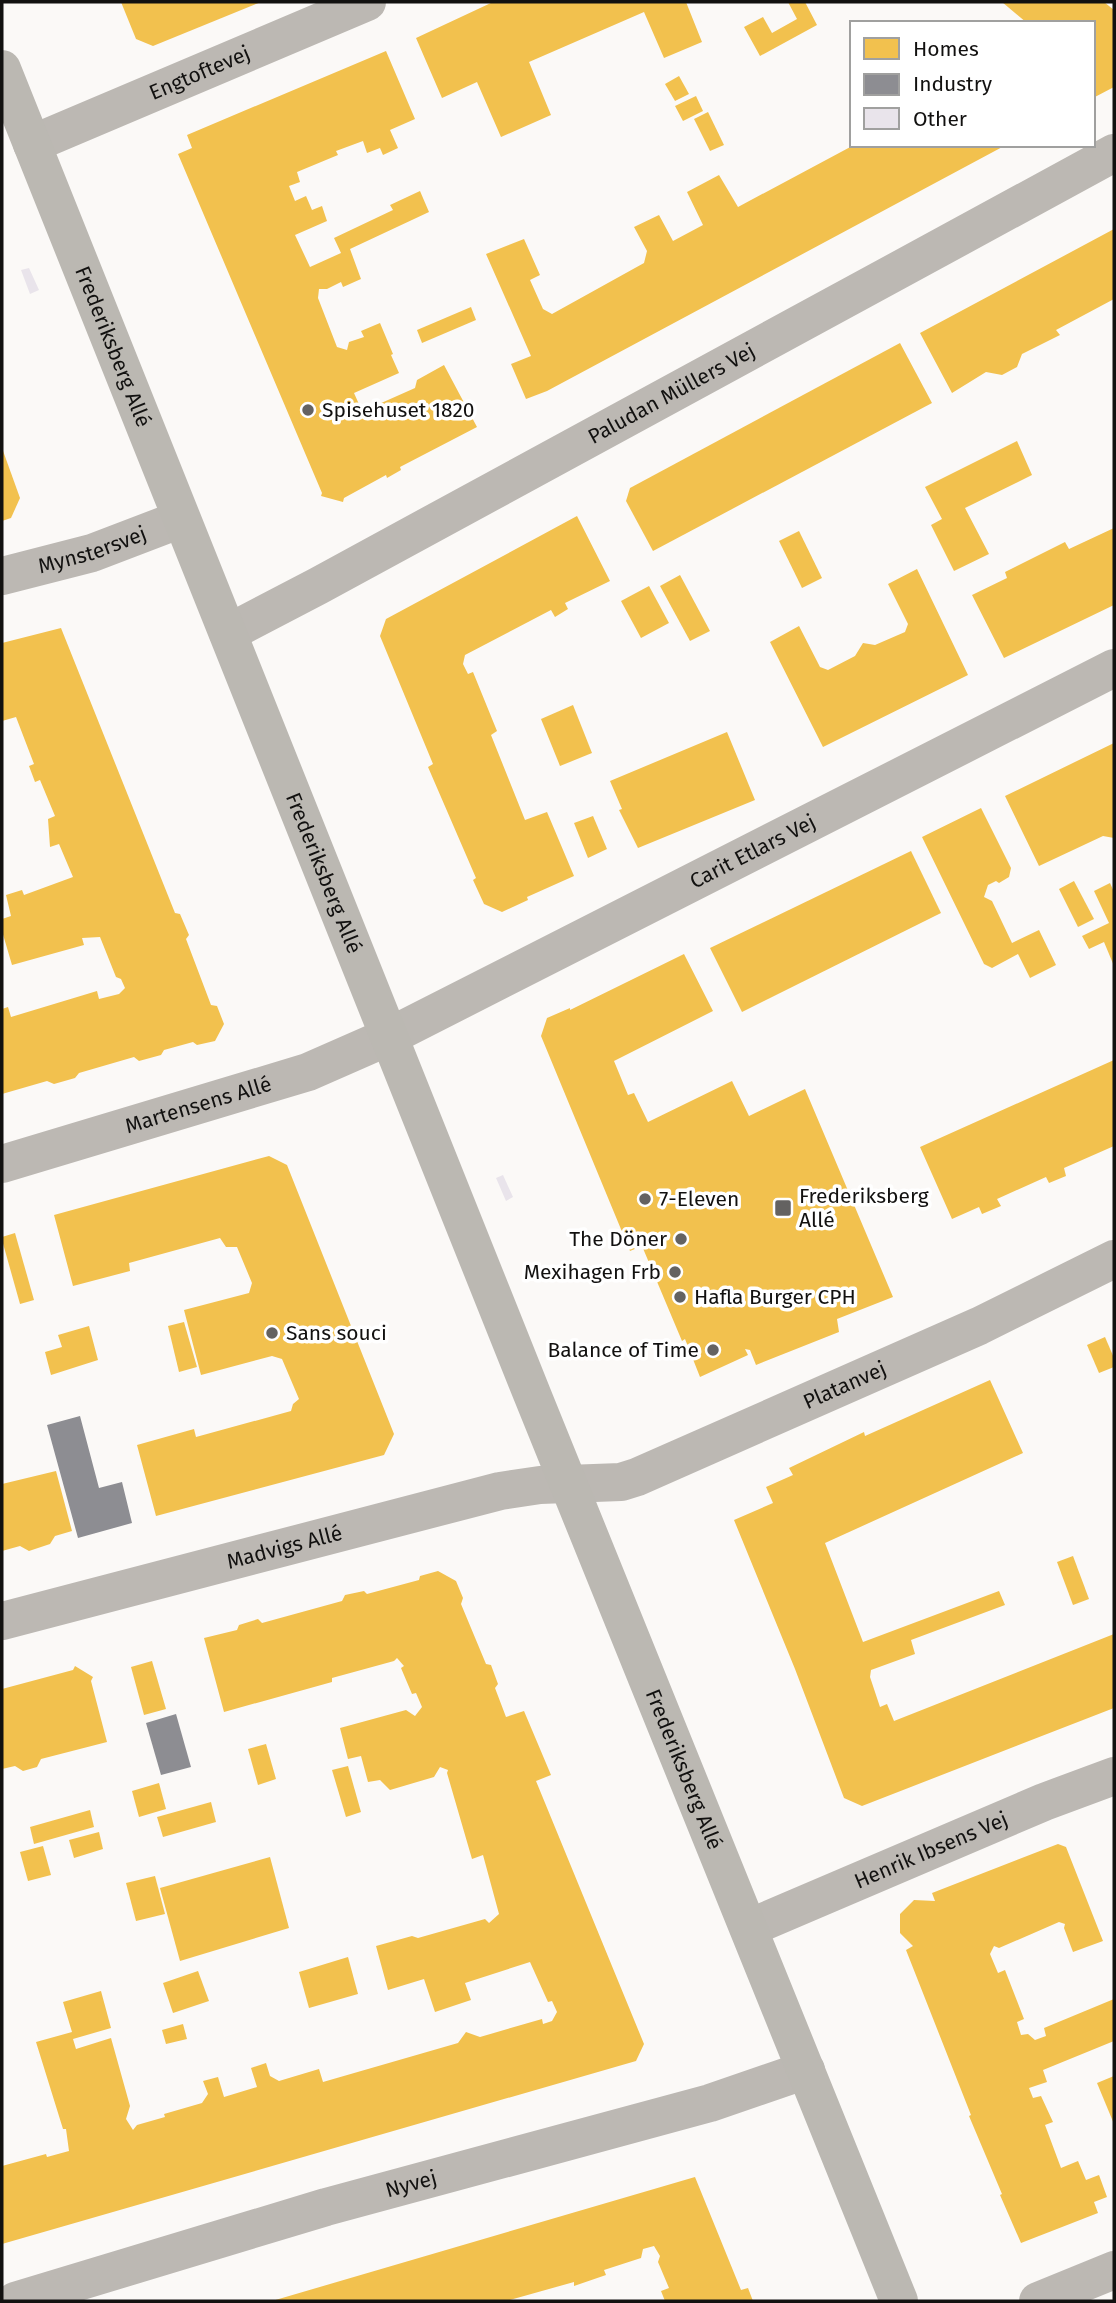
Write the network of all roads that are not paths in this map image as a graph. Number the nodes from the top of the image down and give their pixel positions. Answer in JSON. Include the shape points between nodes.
{"nodes":[{"id":1,"x":367,"y":2,"type":"edge"},
{"id":2,"x":2,"y":69,"type":"edge"},
{"id":3,"x":32,"y":144,"type":"junction"},
{"id":4,"x":1114,"y":153,"type":"edge"},
{"id":5,"x":181,"y":519,"type":"junction"},
{"id":6,"x":2,"y":576,"type":"edge"},
{"id":7,"x":228,"y":633,"type":"junction"},
{"id":8,"x":1114,"y":668,"type":"edge"},
{"id":9,"x":390,"y":1036,"type":"junction"},
{"id":10,"x":2,"y":1164,"type":"edge"},
{"id":11,"x":1114,"y":1259,"type":"edge"},
{"id":12,"x":569,"y":1486,"type":"junction"},
{"id":13,"x":2,"y":1621,"type":"edge"},
{"id":14,"x":1114,"y":1776,"type":"edge"},
{"id":15,"x":749,"y":1928,"type":"junction"},
{"id":16,"x":806,"y":2070,"type":"junction"},
{"id":17,"x":1114,"y":2270,"type":"edge"},
{"id":18,"x":15,"y":2301,"type":"edge"},
{"id":19,"x":900,"y":2301,"type":"edge"},
{"id":20,"x":1038,"y":2301,"type":"edge"}],
"edges":[{"from":1,"to":3,"type":"street","name":"Engtoftevej"},
{"from":2,"to":3,"type":"street","name":"Frederiksberg Allé"},
{"from":3,"to":5,"type":"street","name":"Frederiksberg Allé"},
{"from":4,"to":7,"type":"street","name":"Paludan Müllers Vej"},
{"from":5,"to":6,"type":"street","name":"Mynstersvej","via":[[92,553]]},
{"from":5,"to":7,"type":"street","name":"Frederiksberg Allé"},
{"from":7,"to":9,"type":"street","name":"Frederiksberg Allé"},
{"from":8,"to":9,"type":"street","name":"Carit Etlars Vej"},
{"from":9,"to":10,"type":"street","name":"Martensens Allé","via":[[308,1072]]},
{"from":9,"to":12,"type":"street","name":"Frederiksberg Allé"},
{"from":11,"to":12,"type":"street","name":"Platanvej","via":[[979,1326],[673,1462],[621,1482]]},
{"from":12,"to":13,"type":"street","name":"Madvigs Allé","via":[[517,1487],[475,1497]]},
{"from":12,"to":15,"type":"street","name":"Frederiksberg Allé"},
{"from":14,"to":15,"type":"street","name":"Henrik Ibsens Vej"},
{"from":15,"to":16,"type":"street","name":"Frederiksberg Allé"},
{"from":16,"to":18,"type":"street","name":"Nyvej","via":[[710,2103],[326,2207]]},
{"from":16,"to":19,"type":"street","name":"Frederiksberg Allé"},
{"from":17,"to":20,"type":"street"}]}
